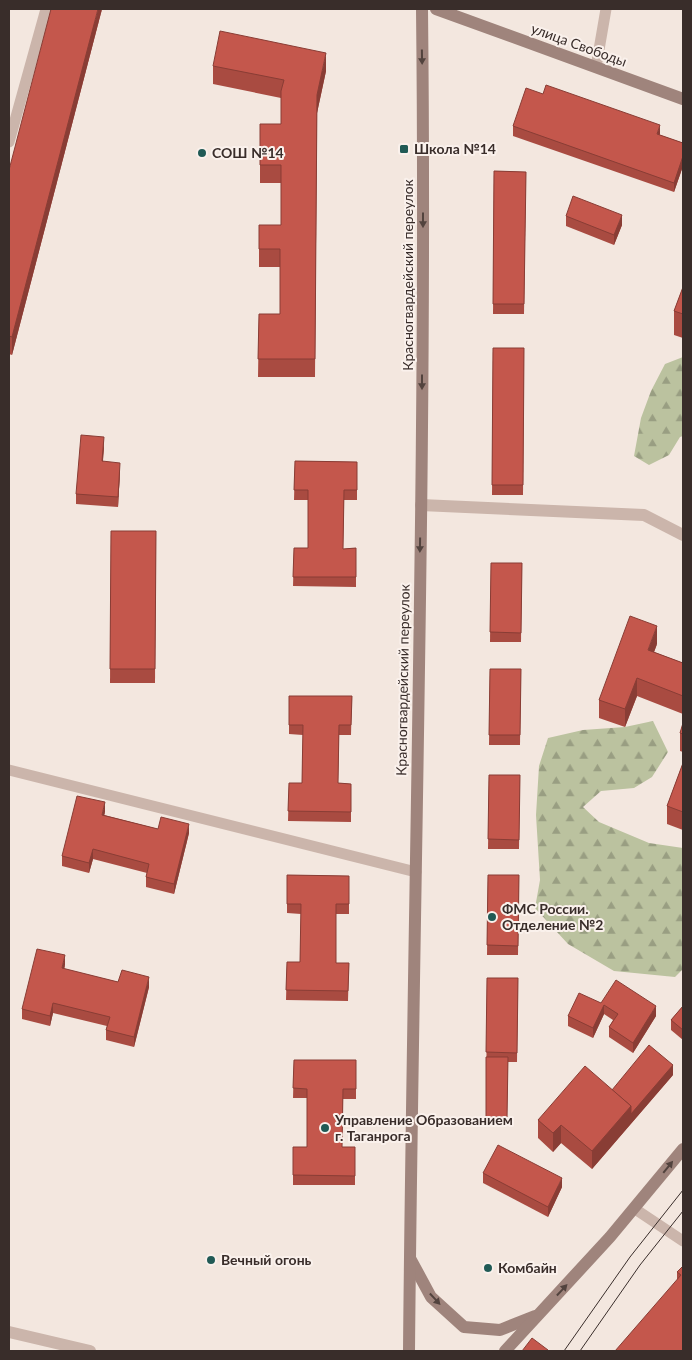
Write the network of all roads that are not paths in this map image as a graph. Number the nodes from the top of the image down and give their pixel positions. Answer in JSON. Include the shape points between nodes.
{"nodes":[{"id":1,"x":46,"y":9,"type":"edge"},
{"id":2,"x":422,"y":9,"type":"edge"},
{"id":3,"x":436,"y":9,"type":"edge"},
{"id":4,"x":606,"y":9,"type":"edge"},
{"id":5,"x":596,"y":67,"type":"junction"},
{"id":6,"x":683,"y":99,"type":"edge"},
{"id":7,"x":9,"y":142,"type":"edge"},
{"id":8,"x":420,"y":505,"type":"junction"},
{"id":9,"x":683,"y":535,"type":"edge"},
{"id":10,"x":9,"y":770,"type":"edge"},
{"id":11,"x":416,"y":872,"type":"junction"},
{"id":12,"x":683,"y":1148,"type":"edge"},
{"id":13,"x":635,"y":1209,"type":"junction"},
{"id":14,"x":683,"y":1241,"type":"edge"},
{"id":15,"x":410,"y":1258,"type":"junction"},
{"id":16,"x":539,"y":1315,"type":"junction"},
{"id":17,"x":9,"y":1332,"type":"edge"},
{"id":18,"x":90,"y":1351,"type":"edge"},
{"id":19,"x":409,"y":1351,"type":"edge"},
{"id":20,"x":505,"y":1351,"type":"edge"}],
"edges":[{"from":1,"to":7,"type":"lane"},
{"from":2,"to":8,"type":"main road","name":"Красногвардейский переулок","one_way":true},
{"from":3,"to":5,"type":"main road","name":"улица Свободы"},
{"from":4,"to":5,"type":"lane"},
{"from":5,"to":6,"type":"main road","name":"улица Свободы"},
{"from":8,"to":9,"type":"street","via":[[644,516]]},
{"from":8,"to":11,"type":"main road","name":"Красногвардейский переулок","one_way":true},
{"from":10,"to":11,"type":"lane"},
{"from":11,"to":15,"type":"main road","name":"Красногвардейский переулок"},
{"from":13,"to":12,"type":"main road","one_way":true},
{"from":13,"to":14,"type":"lane"},
{"from":16,"to":13,"type":"main road","one_way":true},
{"from":15,"to":16,"type":"main road","one_way":true,"via":[[431,1297],[464,1327],[500,1330]]},
{"from":15,"to":19,"type":"main road","name":"Красногвардейский переулок"},
{"from":16,"to":20,"type":"main road"},
{"from":17,"to":18,"type":"street"}]}
